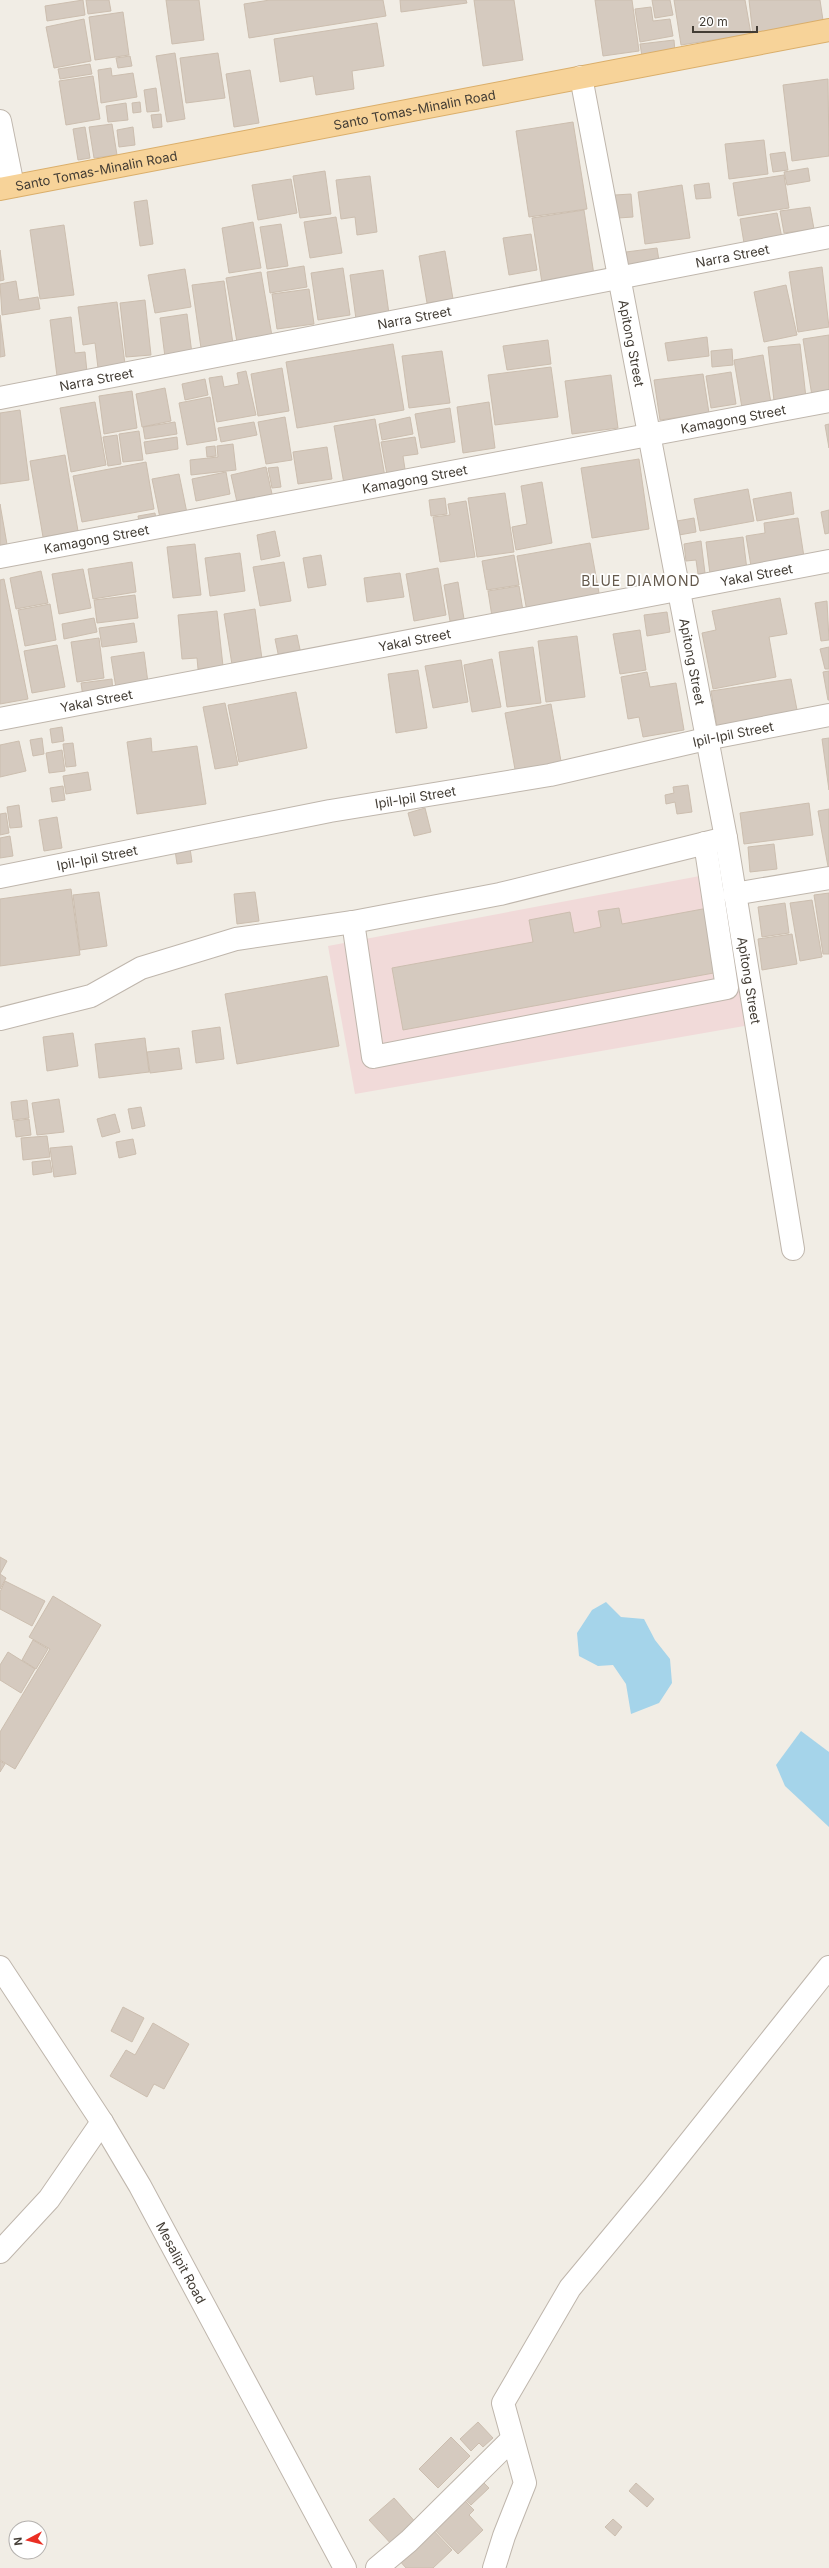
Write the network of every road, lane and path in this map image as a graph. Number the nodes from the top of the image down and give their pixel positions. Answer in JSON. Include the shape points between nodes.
{"nodes":[{"id":1,"x":829,"y":30,"type":"edge"},
{"id":2,"x":581,"y":76,"type":"junction"},
{"id":3,"x":0,"y":121,"type":"edge"},
{"id":4,"x":6,"y":187,"type":"edge"},
{"id":5,"x":829,"y":237,"type":"edge"},
{"id":6,"x":619,"y":279,"type":"junction"},
{"id":7,"x":0,"y":398,"type":"edge"},
{"id":8,"x":829,"y":401,"type":"edge"},
{"id":9,"x":648,"y":434,"type":"junction"},
{"id":10,"x":0,"y":557,"type":"edge"},
{"id":11,"x":829,"y":561,"type":"edge"},
{"id":12,"x":678,"y":591,"type":"junction"},
{"id":13,"x":829,"y":714,"type":"edge"},
{"id":14,"x":0,"y":718,"type":"edge"},
{"id":15,"x":706,"y":739,"type":"junction"},
{"id":16,"x":726,"y":838,"type":"junction"},
{"id":17,"x":705,"y":843,"type":"junction"},
{"id":18,"x":0,"y":877,"type":"edge"},
{"id":19,"x":829,"y":878,"type":"edge"},
{"id":20,"x":734,"y":894,"type":"junction"},
{"id":21,"x":354,"y":922,"type":"junction"},
{"id":22,"x":0,"y":1019,"type":"edge"},
{"id":23,"x":793,"y":1249,"type":"dead end"},
{"id":24,"x":0,"y":1967,"type":"edge"},
{"id":25,"x":829,"y":1968,"type":"edge"},
{"id":26,"x":102,"y":2122,"type":"junction"},
{"id":27,"x":0,"y":2252,"type":"edge"},
{"id":28,"x":512,"y":2439,"type":"junction"},
{"id":29,"x":345,"y":2568,"type":"edge"},
{"id":30,"x":377,"y":2568,"type":"edge"},
{"id":31,"x":494,"y":2568,"type":"edge"}],
"edges":[{"from":1,"to":2,"type":"main road","name":"Santo Tomas-Minalin Road"},
{"from":2,"to":4,"type":"main road","name":"Santo Tomas-Minalin Road"},
{"from":2,"to":6,"type":"street","name":"Apitong Street"},
{"from":3,"to":4,"type":"street"},
{"from":5,"to":6,"type":"street","name":"Narra Street"},
{"from":6,"to":7,"type":"street","name":"Narra Street"},
{"from":6,"to":9,"type":"street","name":"Apitong Street"},
{"from":8,"to":9,"type":"street","name":"Kamagong Street"},
{"from":9,"to":10,"type":"street","name":"Kamagong Street"},
{"from":9,"to":12,"type":"street","name":"Apitong Street"},
{"from":11,"to":12,"type":"street","name":"Yakal Street"},
{"from":12,"to":14,"type":"street","name":"Yakal Street"},
{"from":12,"to":15,"type":"street","name":"Apitong Street"},
{"from":13,"to":15,"type":"street","name":"Ipil-Ipil Street"},
{"from":15,"to":16,"type":"street","name":"Apitong Street"},
{"from":15,"to":18,"type":"street","name":"Ipil-Ipil Street","via":[[550,774],[330,811]]},
{"from":16,"to":17,"type":"street"},
{"from":16,"to":20,"type":"street","name":"Apitong Street"},
{"from":17,"to":21,"type":"street","via":[[500,894]]},
{"from":17,"to":21,"type":"street","via":[[727,988],[373,1057]]},
{"from":19,"to":20,"type":"street"},
{"from":20,"to":23,"type":"street","name":"Apitong Street"},
{"from":21,"to":22,"type":"street","via":[[236,939],[141,968],[91,996]]},
{"from":24,"to":26,"type":"street","name":"Mesalipit Road"},
{"from":25,"to":28,"type":"street","via":[[570,2288],[503,2403]]},
{"from":26,"to":27,"type":"street","via":[[49,2199]]},
{"from":26,"to":29,"type":"street","name":"Mesalipit Road","via":[[140,2186]]},
{"from":28,"to":30,"type":"street"},
{"from":28,"to":31,"type":"street","via":[[525,2483]]}]}
